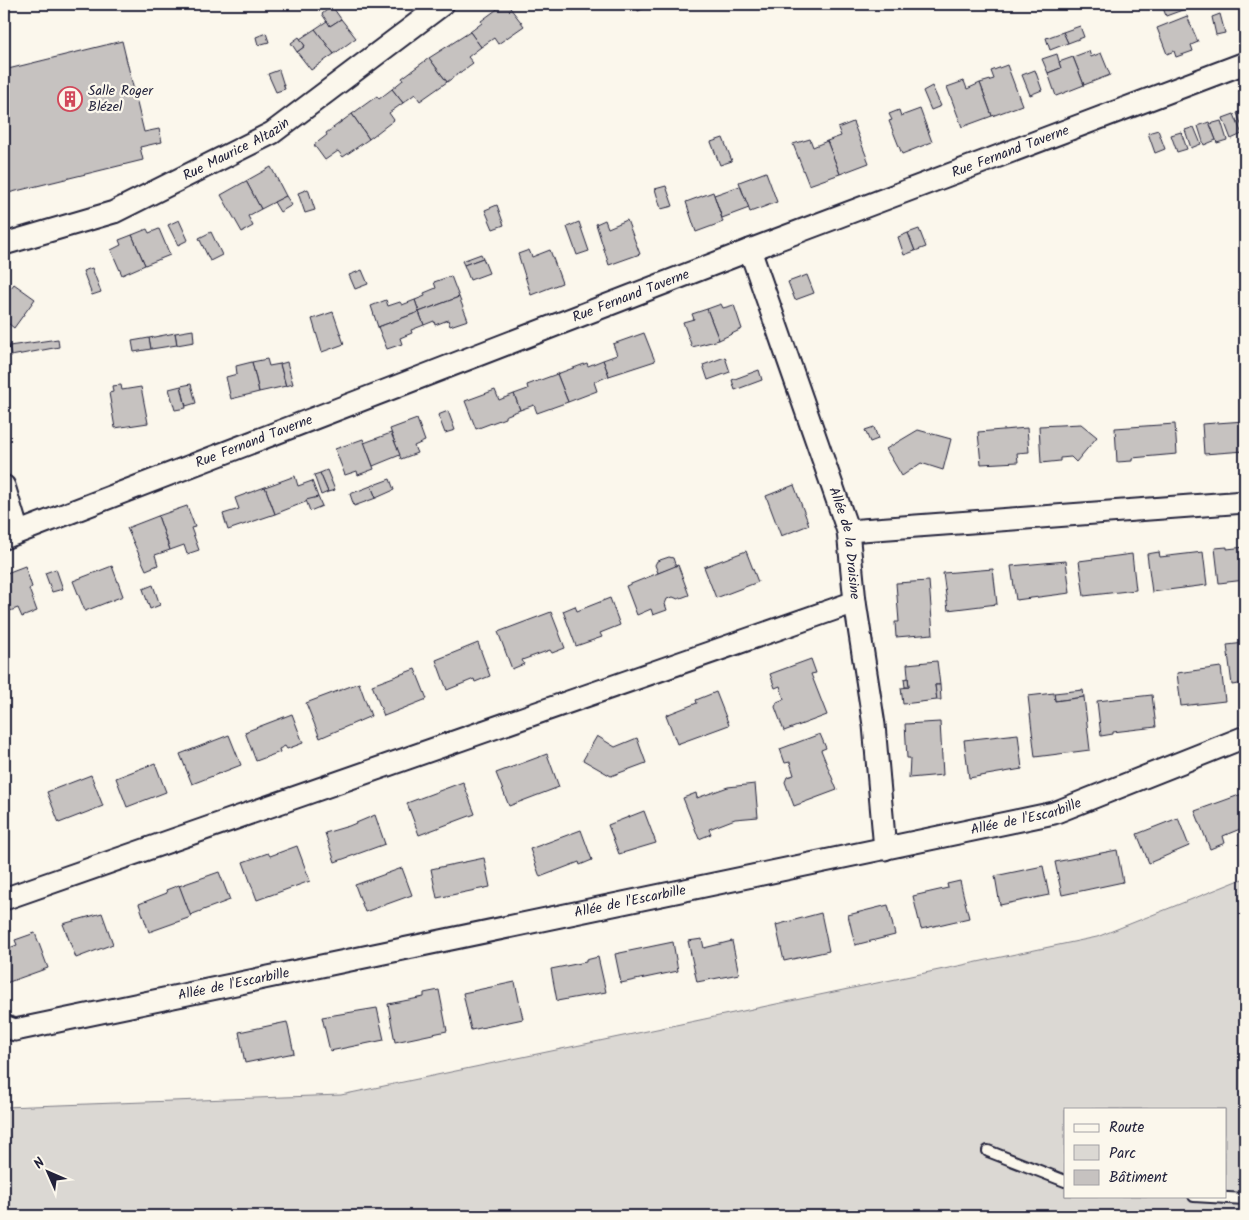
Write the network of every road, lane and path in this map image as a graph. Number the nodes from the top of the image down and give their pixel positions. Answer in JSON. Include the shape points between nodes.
{"nodes":[{"id":1,"x":443,"y":4,"type":"edge"},
{"id":2,"x":1245,"y":64,"type":"edge"},
{"id":3,"x":4,"y":244,"type":"edge"},
{"id":4,"x":750,"y":250,"type":"junction"},
{"id":5,"x":4,"y":486,"type":"edge"},
{"id":6,"x":1245,"y":502,"type":"edge"},
{"id":7,"x":848,"y":531,"type":"junction"},
{"id":8,"x":11,"y":535,"type":"edge"},
{"id":9,"x":855,"y":602,"type":"junction"},
{"id":10,"x":1245,"y":737,"type":"edge"},
{"id":11,"x":885,"y":850,"type":"junction"},
{"id":12,"x":4,"y":899,"type":"edge"},
{"id":13,"x":4,"y":1026,"type":"edge"},
{"id":14,"x":988,"y":1151,"type":"dead end"},
{"id":15,"x":1064,"y":1181,"type":"edge"},
{"id":16,"x":1226,"y":1198,"type":"edge"},
{"id":17,"x":1245,"y":1199,"type":"edge"}],
"edges":[{"from":1,"to":3,"type":"street","name":"Rue Maurice Altazin","via":[[272,133],[114,212]]},
{"from":2,"to":4,"type":"street","name":"Rue Fernand Taverne"},
{"from":4,"to":7,"type":"street","name":"Allée de la Draisine"},
{"from":4,"to":8,"type":"street","name":"Rue Fernand Taverne"},
{"from":5,"to":8,"type":"street"},
{"from":6,"to":7,"type":"street"},
{"from":7,"to":9,"type":"street","name":"Allée de la Draisine"},
{"from":9,"to":11,"type":"street","name":"Allée de la Draisine","via":[[874,725]]},
{"from":9,"to":12,"type":"street"},
{"from":10,"to":11,"type":"street","name":"Allée de l'Escarbille","via":[[1054,814]]},
{"from":11,"to":13,"type":"street","name":"Allée de l'Escarbille","via":[[15,1030]]},
{"from":14,"to":15,"type":"lane"},
{"from":16,"to":17,"type":"lane"}]}
